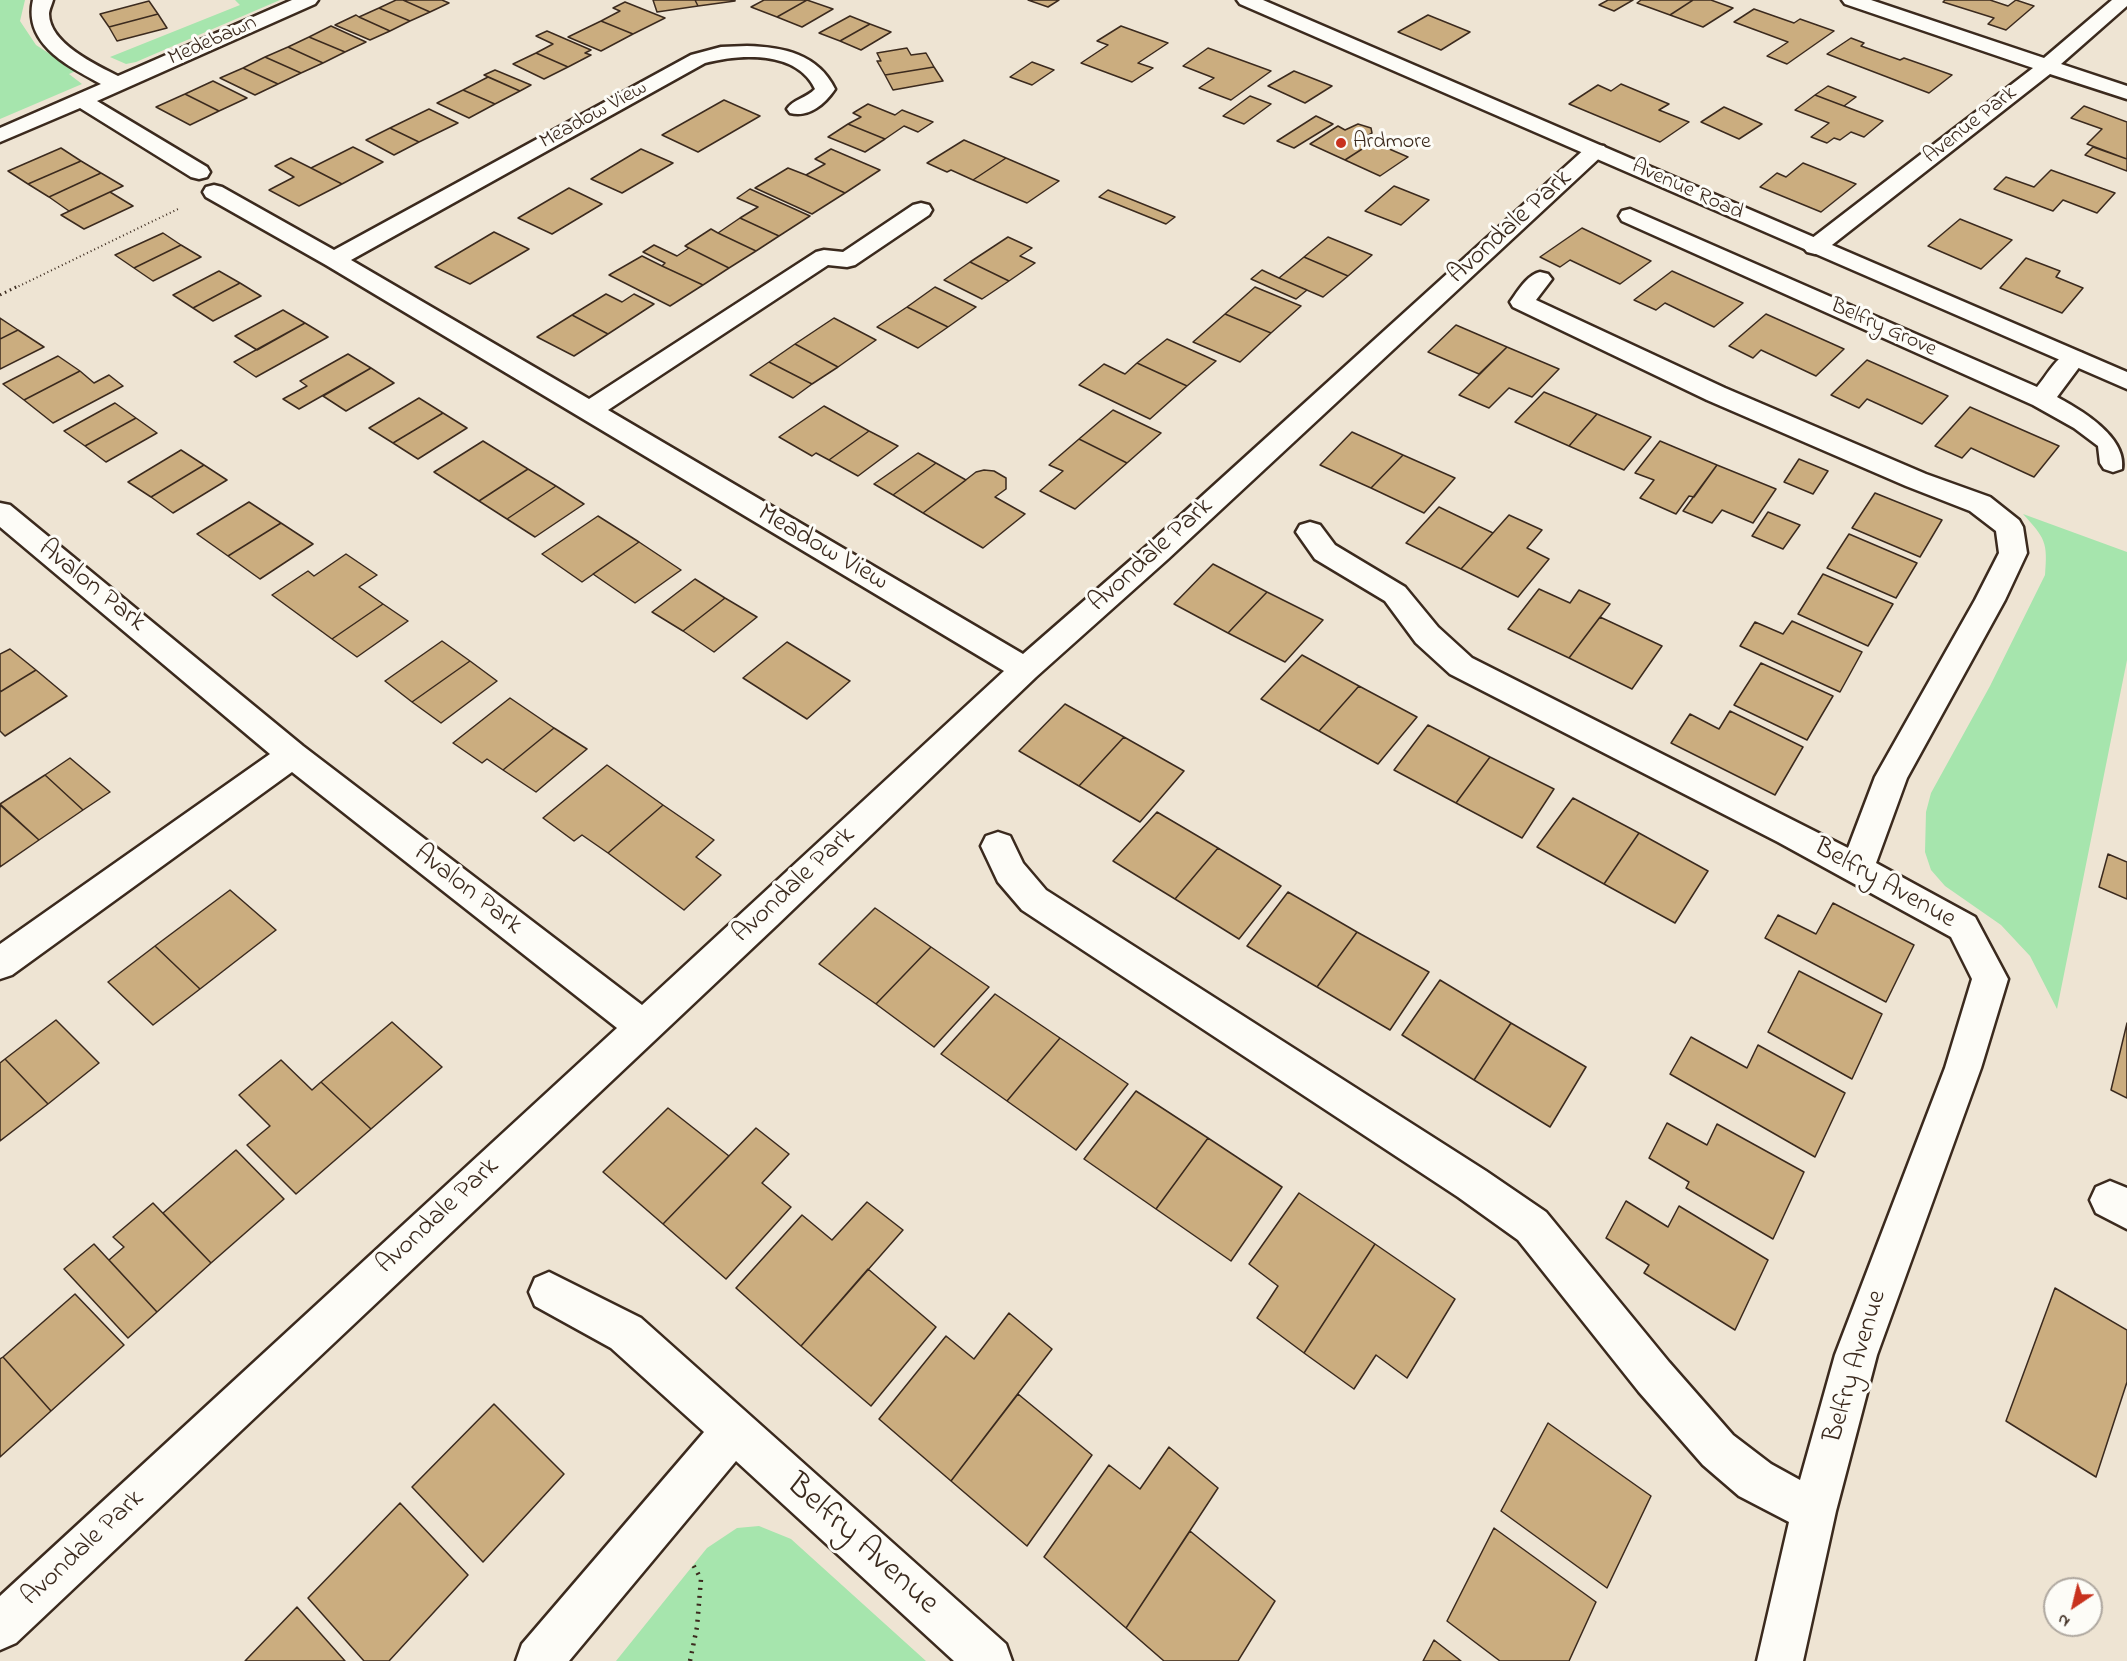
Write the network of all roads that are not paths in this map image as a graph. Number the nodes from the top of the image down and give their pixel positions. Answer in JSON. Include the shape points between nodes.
{"nodes":[{"id":1,"x":43,"y":0,"type":"edge"},
{"id":2,"x":308,"y":0,"type":"edge"},
{"id":3,"x":1247,"y":0,"type":"edge"},
{"id":4,"x":1852,"y":0,"type":"edge"},
{"id":5,"x":2123,"y":0,"type":"edge"},
{"id":6,"x":2048,"y":66,"type":"junction"},
{"id":7,"x":117,"y":84,"type":"junction"},
{"id":8,"x":2127,"y":93,"type":"edge"},
{"id":9,"x":83,"y":101,"type":"junction"},
{"id":10,"x":797,"y":109,"type":"dead end"},
{"id":11,"x":0,"y":136,"type":"edge"},
{"id":12,"x":1596,"y":151,"type":"junction"},
{"id":13,"x":921,"y":210,"type":"dead end"},
{"id":14,"x":1630,"y":216,"type":"dead end"},
{"id":15,"x":1815,"y":247,"type":"junction"},
{"id":16,"x":334,"y":260,"type":"junction"},
{"id":17,"x":1540,"y":279,"type":"dead end"},
{"id":18,"x":2073,"y":358,"type":"junction"},
{"id":19,"x":2127,"y":381,"type":"edge"},
{"id":20,"x":2042,"y":399,"type":"junction"},
{"id":21,"x":589,"y":411,"type":"junction"},
{"id":22,"x":2113,"y":463,"type":"dead end"},
{"id":23,"x":0,"y":512,"type":"edge"},
{"id":24,"x":1310,"y":532,"type":"dead end"},
{"id":25,"x":1025,"y":669,"type":"junction"},
{"id":26,"x":292,"y":755,"type":"junction"},
{"id":27,"x":998,"y":846,"type":"dead end"},
{"id":28,"x":1857,"y":870,"type":"junction"},
{"id":29,"x":0,"y":964,"type":"edge"},
{"id":30,"x":642,"y":1027,"type":"junction"},
{"id":31,"x":549,"y":1292,"type":"dead end"},
{"id":32,"x":733,"y":1431,"type":"junction"},
{"id":33,"x":1815,"y":1511,"type":"junction"},
{"id":34,"x":0,"y":1627,"type":"edge"},
{"id":35,"x":539,"y":1661,"type":"edge"},
{"id":36,"x":989,"y":1661,"type":"edge"},
{"id":37,"x":1780,"y":1661,"type":"edge"}],
"edges":[{"from":1,"to":7,"type":"street","via":[[40,21],[46,38]]},
{"from":2,"to":7,"type":"street","name":"Medebawn"},
{"from":3,"to":12,"type":"street","name":"Avenue Road"},
{"from":4,"to":6,"type":"street"},
{"from":5,"to":6,"type":"street","name":"Avenue Park"},
{"from":6,"to":8,"type":"street"},
{"from":6,"to":15,"type":"street","name":"Avenue Park"},
{"from":7,"to":9,"type":"street","name":"Medebawn"},
{"from":9,"to":11,"type":"street","name":"Medebawn"},
{"from":9,"to":16,"type":"street","name":"Meadow View"},
{"from":10,"to":16,"type":"street","name":"Meadow View","via":[[816,100],[825,89],[823,79],[803,63],[776,54],[734,52],[698,58]]},
{"from":12,"to":15,"type":"street","name":"Avenue Road"},
{"from":12,"to":25,"type":"street","name":"Avondale Park"},
{"from":13,"to":21,"type":"street","via":[[847,260],[824,257]]},
{"from":14,"to":20,"type":"street","name":"Belfry Grove"},
{"from":15,"to":18,"type":"street","name":"Avenue Road"},
{"from":16,"to":21,"type":"street","name":"Meadow View"},
{"from":17,"to":28,"type":"street","via":[[1521,302],[1716,394],[1980,504],[2009,527],[2013,553],[1891,777]]},
{"from":18,"to":19,"type":"street","name":"Avenue Road"},
{"from":18,"to":20,"type":"street"},
{"from":20,"to":22,"type":"street","name":"Belfry Grove","via":[[2111,443]]},
{"from":21,"to":25,"type":"street","name":"Meadow View"},
{"from":23,"to":26,"type":"street","name":"Avalon Park"},
{"from":24,"to":28,"type":"street","name":"Belfry Avenue","via":[[1324,552],[1395,594],[1427,635],[1461,666]]},
{"from":25,"to":30,"type":"street","name":"Avondale Park"},
{"from":26,"to":29,"type":"street"},
{"from":26,"to":30,"type":"street","name":"Avalon Park"},
{"from":27,"to":33,"type":"street","via":[[1010,872],[1034,900],[1532,1226],[1718,1450],[1755,1480]]},
{"from":28,"to":33,"type":"street","name":"Belfry Avenue","via":[[1963,927],[1990,979],[1963,1068],[1856,1355]]},
{"from":30,"to":34,"type":"street","name":"Avondale Park"},
{"from":31,"to":32,"type":"street","name":"Belfry Avenue","via":[[627,1333]]},
{"from":32,"to":35,"type":"street"},
{"from":32,"to":36,"type":"street","name":"Belfry Avenue"},
{"from":33,"to":37,"type":"street","name":"Belfry Avenue"}]}
